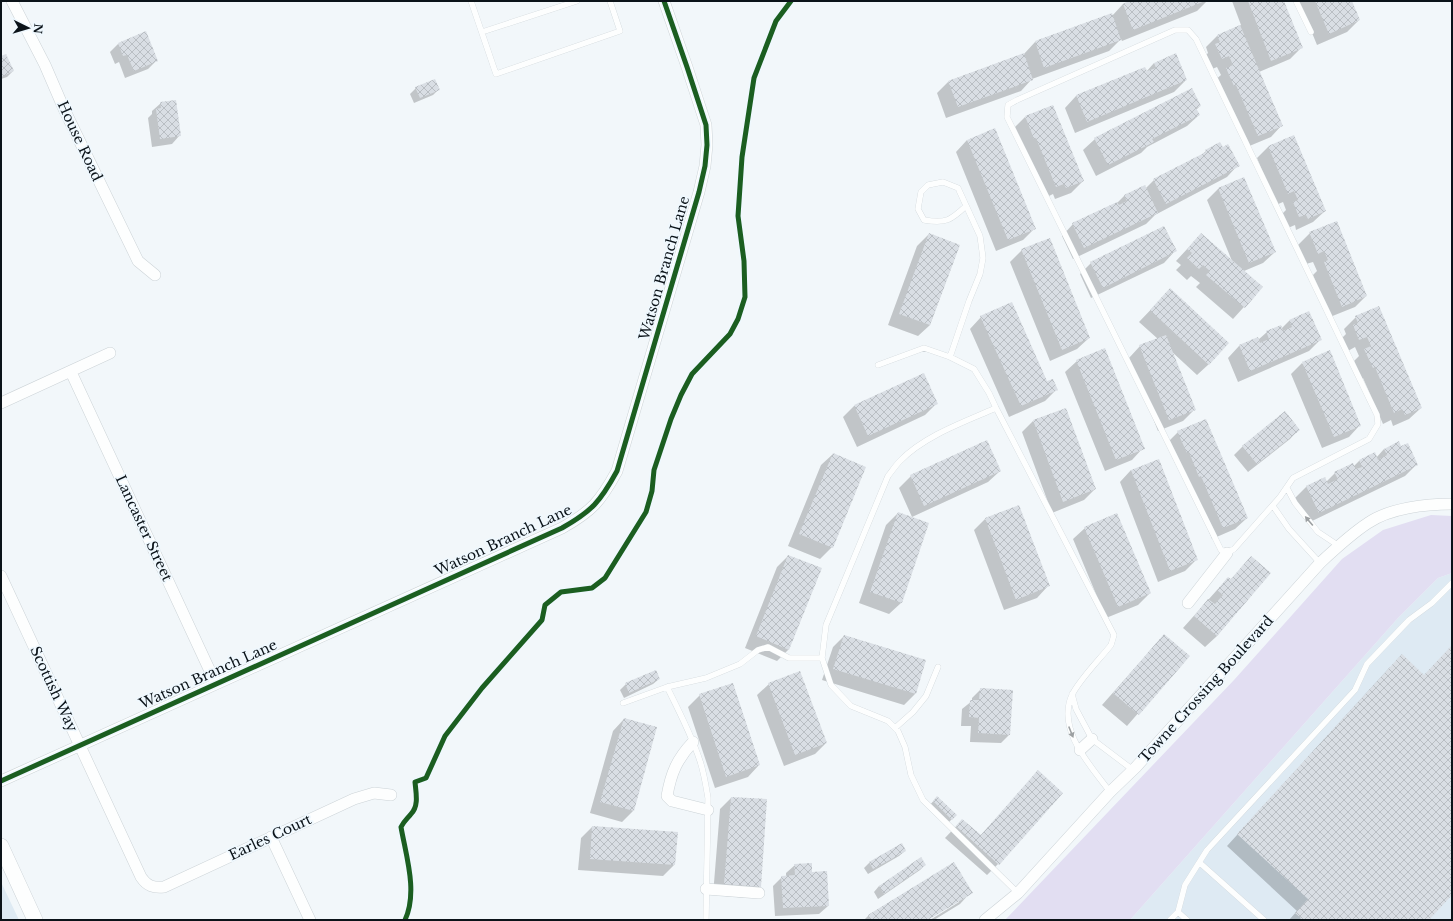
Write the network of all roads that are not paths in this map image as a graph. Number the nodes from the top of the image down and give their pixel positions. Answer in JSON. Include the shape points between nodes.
{"nodes":[{"id":1,"x":12,"y":1,"type":"edge"},
{"id":2,"x":471,"y":1,"type":"edge"},
{"id":3,"x":577,"y":1,"type":"edge"},
{"id":4,"x":610,"y":1,"type":"edge"},
{"id":5,"x":664,"y":1,"type":"edge"},
{"id":6,"x":1296,"y":1,"type":"edge"},
{"id":7,"x":482,"y":32,"type":"junction"},
{"id":8,"x":1311,"y":32,"type":"dead end"},
{"id":9,"x":966,"y":206,"type":"junction"},
{"id":10,"x":155,"y":275,"type":"dead end"},
{"id":11,"x":110,"y":353,"type":"dead end"},
{"id":12,"x":950,"y":357,"type":"junction"},
{"id":13,"x":878,"y":365,"type":"dead end"},
{"id":14,"x":72,"y":372,"type":"junction"},
{"id":15,"x":1,"y":403,"type":"edge"},
{"id":16,"x":996,"y":408,"type":"junction"},
{"id":17,"x":1287,"y":488,"type":"junction"},
{"id":18,"x":1452,"y":504,"type":"edge"},
{"id":19,"x":1273,"y":506,"type":"junction"},
{"id":20,"x":1339,"y":546,"type":"junction"},
{"id":21,"x":1227,"y":553,"type":"junction"},
{"id":22,"x":1320,"y":563,"type":"junction"},
{"id":23,"x":1,"y":576,"type":"edge"},
{"id":24,"x":1452,"y":583,"type":"edge"},
{"id":25,"x":1188,"y":603,"type":"dead end"},
{"id":26,"x":822,"y":658,"type":"junction"},
{"id":27,"x":938,"y":667,"type":"dead end"},
{"id":28,"x":216,"y":684,"type":"junction"},
{"id":29,"x":668,"y":687,"type":"junction"},
{"id":30,"x":1072,"y":694,"type":"junction"},
{"id":31,"x":623,"y":703,"type":"dead end"},
{"id":32,"x":895,"y":728,"type":"junction"},
{"id":33,"x":1092,"y":739,"type":"junction"},
{"id":34,"x":693,"y":742,"type":"junction"},
{"id":35,"x":80,"y":746,"type":"junction"},
{"id":36,"x":1080,"y":750,"type":"junction"},
{"id":37,"x":1133,"y":770,"type":"junction"},
{"id":38,"x":1,"y":781,"type":"edge"},
{"id":39,"x":1110,"y":792,"type":"junction"},
{"id":40,"x":391,"y":795,"type":"dead end"},
{"id":41,"x":708,"y":810,"type":"junction"},
{"id":42,"x":271,"y":837,"type":"junction"},
{"id":43,"x":1,"y":846,"type":"edge"},
{"id":44,"x":1200,"y":863,"type":"junction"},
{"id":45,"x":151,"y":887,"type":"joint"},
{"id":46,"x":706,"y":889,"type":"junction"},
{"id":47,"x":759,"y":893,"type":"dead end"},
{"id":48,"x":1018,"y":893,"type":"junction"},
{"id":49,"x":1178,"y":912,"type":"junction"},
{"id":50,"x":35,"y":920,"type":"edge"},
{"id":51,"x":310,"y":920,"type":"edge"},
{"id":52,"x":706,"y":920,"type":"edge"},
{"id":53,"x":986,"y":920,"type":"edge"},
{"id":54,"x":1170,"y":920,"type":"edge"},
{"id":55,"x":1187,"y":920,"type":"edge"},
{"id":56,"x":1264,"y":920,"type":"edge"}],
"edges":[{"from":1,"to":10,"type":"street","name":"House Road","via":[[138,261]]},
{"from":2,"to":7,"type":"lane"},
{"from":3,"to":7,"type":"lane"},
{"from":4,"to":7,"type":"lane","via":[[620,31],[496,74]]},
{"from":5,"to":28,"type":"street","name":"Watson Branch Lane","via":[[706,125],[705,166],[617,471],[606,491],[595,506],[562,528]]},
{"from":6,"to":8,"type":"lane"},
{"from":9,"to":9,"type":"lane","via":[[958,188],[943,182],[928,185],[921,192],[918,209],[924,220],[938,223],[953,218]]},
{"from":9,"to":12,"type":"lane","via":[[980,236],[983,258],[980,274]]},
{"from":11,"to":14,"type":"street"},
{"from":12,"to":13,"type":"lane","via":[[924,348]]},
{"from":12,"to":16,"type":"lane","via":[[974,369]]},
{"from":14,"to":15,"type":"street"},
{"from":14,"to":28,"type":"street","name":"Lancaster Street"},
{"from":16,"to":26,"type":"lane","via":[[918,446],[900,460],[888,476],[826,625]]},
{"from":16,"to":30,"type":"lane","via":[[1114,635],[1111,645]]},
{"from":17,"to":19,"type":"lane"},
{"from":20,"to":17,"type":"lane","one_way":true,"via":[[1318,532],[1295,503]]},
{"from":17,"to":21,"type":"lane","via":[[1293,478],[1369,439],[1378,424],[1377,415],[1196,39],[1188,30],[1175,30],[1008,105],[1007,117],[1220,550]]},
{"from":18,"to":20,"type":"street","name":"Towne Crossing Boulevard","via":[[1420,505],[1393,512],[1369,522]]},
{"from":19,"to":21,"type":"lane","via":[[1234,549]]},
{"from":19,"to":22,"type":"lane","via":[[1289,529]]},
{"from":20,"to":22,"type":"street","name":"Towne Crossing Boulevard"},
{"from":21,"to":25,"type":"street"},
{"from":22,"to":37,"type":"street","name":"Towne Crossing Boulevard"},
{"from":23,"to":35,"type":"street","name":"Scottish Way"},
{"from":24,"to":44,"type":"lane","via":[[1410,620],[1367,664],[1355,690],[1207,850]]},
{"from":26,"to":29,"type":"lane","via":[[789,658],[768,647],[758,650],[740,664],[706,678]]},
{"from":26,"to":32,"type":"lane","via":[[831,685],[851,706],[888,721]]},
{"from":27,"to":32,"type":"lane","via":[[926,696]]},
{"from":28,"to":35,"type":"street","name":"Watson Branch Lane"},
{"from":29,"to":31,"type":"lane"},
{"from":29,"to":34,"type":"lane"},
{"from":30,"to":33,"type":"lane","via":[[1076,710]]},
{"from":30,"to":36,"type":"lane","one_way":true,"via":[[1067,707],[1069,728]]},
{"from":32,"to":48,"type":"lane","via":[[905,747],[911,775],[923,800]]},
{"from":33,"to":36,"type":"street"},
{"from":33,"to":37,"type":"lane"},
{"from":34,"to":41,"type":"lane","via":[[705,781]]},
{"from":34,"to":41,"type":"street","via":[[681,755],[670,779],[667,796],[672,801]]},
{"from":35,"to":38,"type":"street","name":"Watson Branch Lane"},
{"from":35,"to":45,"type":"street","name":"Scottish Way","via":[[141,877]]},
{"from":36,"to":39,"type":"lane"},
{"from":37,"to":39,"type":"street","name":"Towne Crossing Boulevard"},
{"from":39,"to":48,"type":"street","name":"Towne Crossing Boulevard"},
{"from":40,"to":42,"type":"street","name":"Earles Court","via":[[365,795]]},
{"from":41,"to":46,"type":"lane"},
{"from":42,"to":45,"type":"street","name":"Earles Court","via":[[164,887]]},
{"from":42,"to":51,"type":"street"},
{"from":43,"to":50,"type":"street"},
{"from":44,"to":49,"type":"lane","via":[[1186,885]]},
{"from":44,"to":56,"type":"lane"},
{"from":46,"to":47,"type":"street"},
{"from":46,"to":52,"type":"lane"},
{"from":48,"to":53,"type":"street","name":"Towne Crossing Boulevard"},
{"from":49,"to":54,"type":"lane"},
{"from":49,"to":55,"type":"lane"}]}
